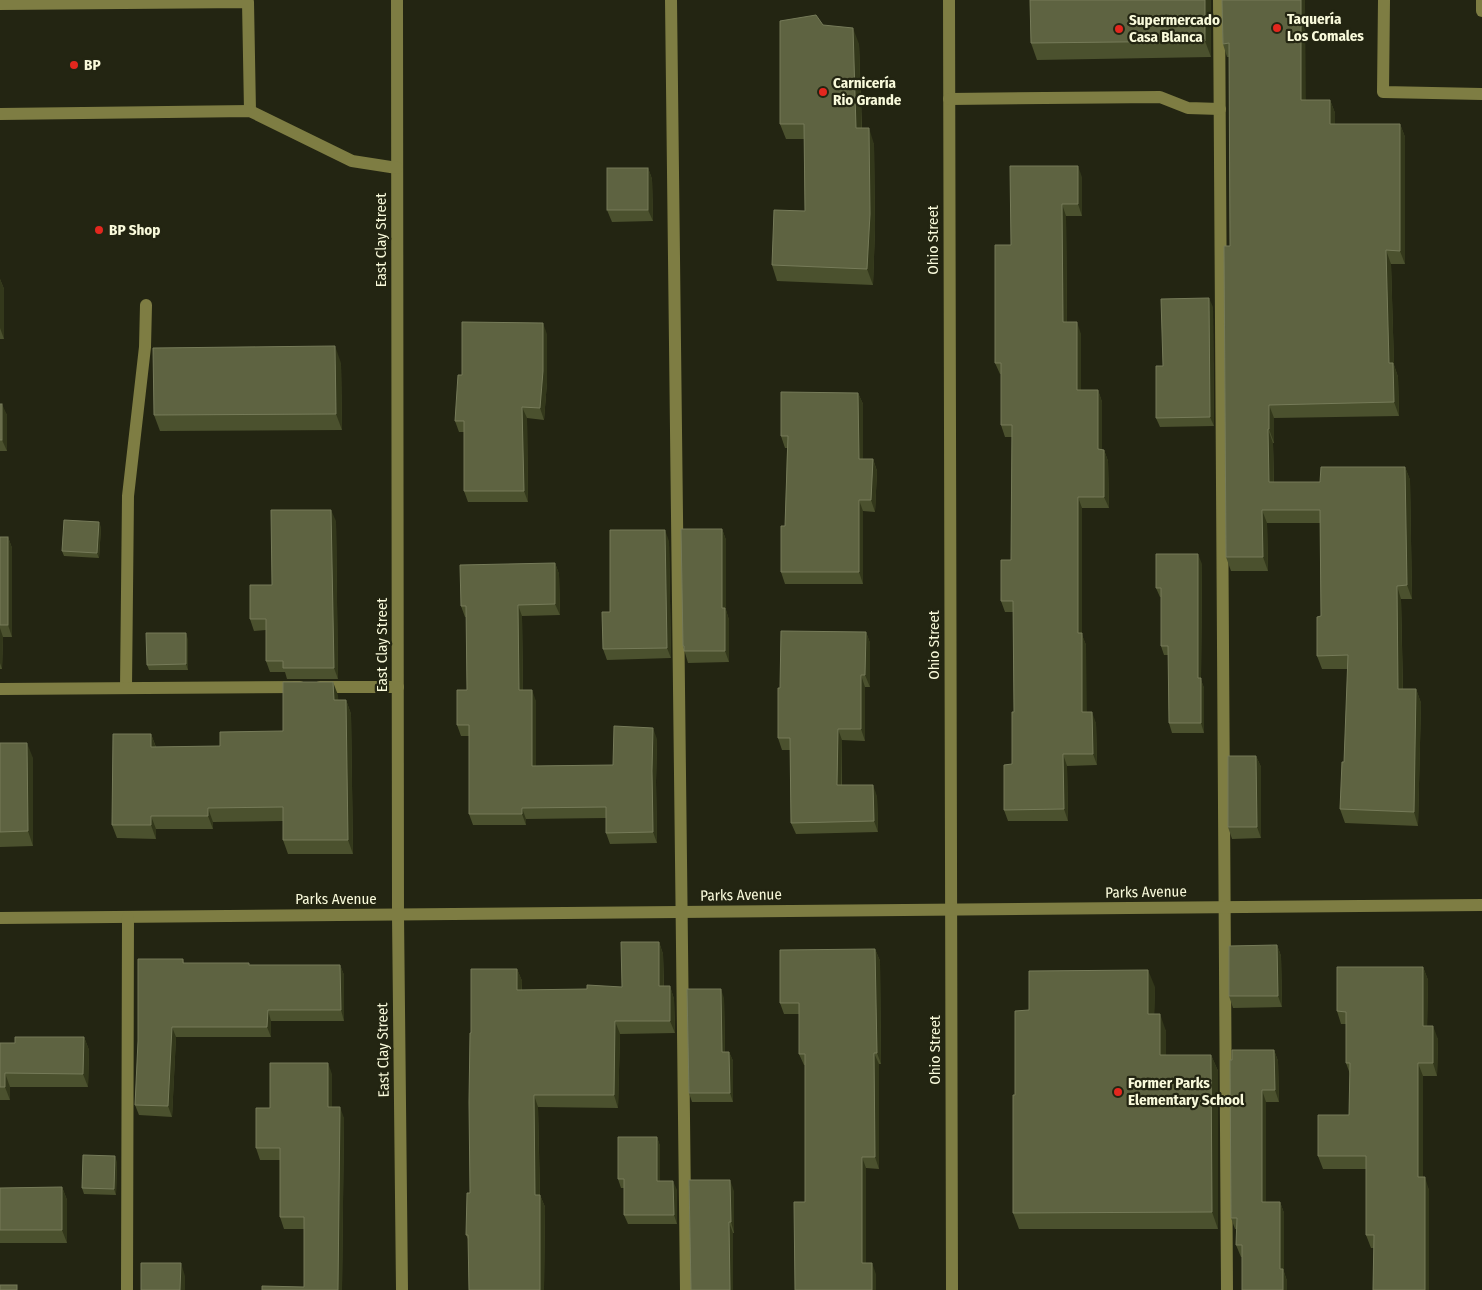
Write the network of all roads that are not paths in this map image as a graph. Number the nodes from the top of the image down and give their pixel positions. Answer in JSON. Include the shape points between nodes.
{"nodes":[{"id":1,"x":396,"y":0,"type":"edge"},
{"id":2,"x":671,"y":0,"type":"edge"},
{"id":3,"x":949,"y":0,"type":"edge"},
{"id":4,"x":1220,"y":0,"type":"edge"},
{"id":5,"x":1384,"y":0,"type":"edge"},
{"id":6,"x":1482,"y":0,"type":"edge"},
{"id":7,"x":0,"y":4,"type":"edge"},
{"id":8,"x":1482,"y":11,"type":"edge"},
{"id":9,"x":1482,"y":94,"type":"edge"},
{"id":10,"x":949,"y":99,"type":"junction"},
{"id":11,"x":1220,"y":109,"type":"junction"},
{"id":12,"x":250,"y":111,"type":"junction"},
{"id":13,"x":0,"y":114,"type":"edge"},
{"id":14,"x":396,"y":168,"type":"junction"},
{"id":15,"x":146,"y":306,"type":"dead end"},
{"id":16,"x":398,"y":687,"type":"junction"},
{"id":17,"x":126,"y":688,"type":"junction"},
{"id":18,"x":0,"y":689,"type":"edge"},
{"id":19,"x":1482,"y":905,"type":"edge"},
{"id":20,"x":1224,"y":907,"type":"junction"},
{"id":21,"x":951,"y":910,"type":"junction"},
{"id":22,"x":680,"y":912,"type":"junction"},
{"id":23,"x":398,"y":915,"type":"junction"},
{"id":24,"x":128,"y":917,"type":"junction"},
{"id":25,"x":0,"y":918,"type":"edge"},
{"id":26,"x":127,"y":1290,"type":"edge"},
{"id":27,"x":402,"y":1290,"type":"edge"},
{"id":28,"x":686,"y":1290,"type":"edge"},
{"id":29,"x":952,"y":1290,"type":"edge"},
{"id":30,"x":1227,"y":1290,"type":"edge"}],
"edges":[{"from":1,"to":14,"type":"street","name":"East Clay Street"},
{"from":2,"to":22,"type":"street"},
{"from":3,"to":10,"type":"street","name":"Ohio Street"},
{"from":4,"to":11,"type":"street"},
{"from":5,"to":9,"type":"street","via":[[1383,92]]},
{"from":6,"to":8,"type":"street"},
{"from":7,"to":12,"type":"street","via":[[248,2]]},
{"from":10,"to":11,"type":"street","via":[[1160,97],[1188,108]]},
{"from":10,"to":21,"type":"street","name":"Ohio Street"},
{"from":11,"to":20,"type":"street"},
{"from":12,"to":13,"type":"street"},
{"from":12,"to":14,"type":"street","via":[[352,161]]},
{"from":14,"to":16,"type":"street","name":"East Clay Street"},
{"from":15,"to":17,"type":"street","via":[[146,347],[128,496]]},
{"from":16,"to":17,"type":"street"},
{"from":16,"to":23,"type":"street","name":"East Clay Street"},
{"from":17,"to":18,"type":"street"},
{"from":19,"to":20,"type":"street","name":"Parks Avenue"},
{"from":20,"to":21,"type":"street","name":"Parks Avenue"},
{"from":20,"to":30,"type":"street"},
{"from":21,"to":22,"type":"street","name":"Parks Avenue"},
{"from":21,"to":29,"type":"street","name":"Ohio Street"},
{"from":22,"to":23,"type":"street","name":"Parks Avenue"},
{"from":22,"to":28,"type":"street"},
{"from":23,"to":24,"type":"street","name":"Parks Avenue"},
{"from":23,"to":27,"type":"street","name":"East Clay Street"},
{"from":24,"to":25,"type":"street","name":"Parks Avenue"},
{"from":24,"to":26,"type":"street"}]}
